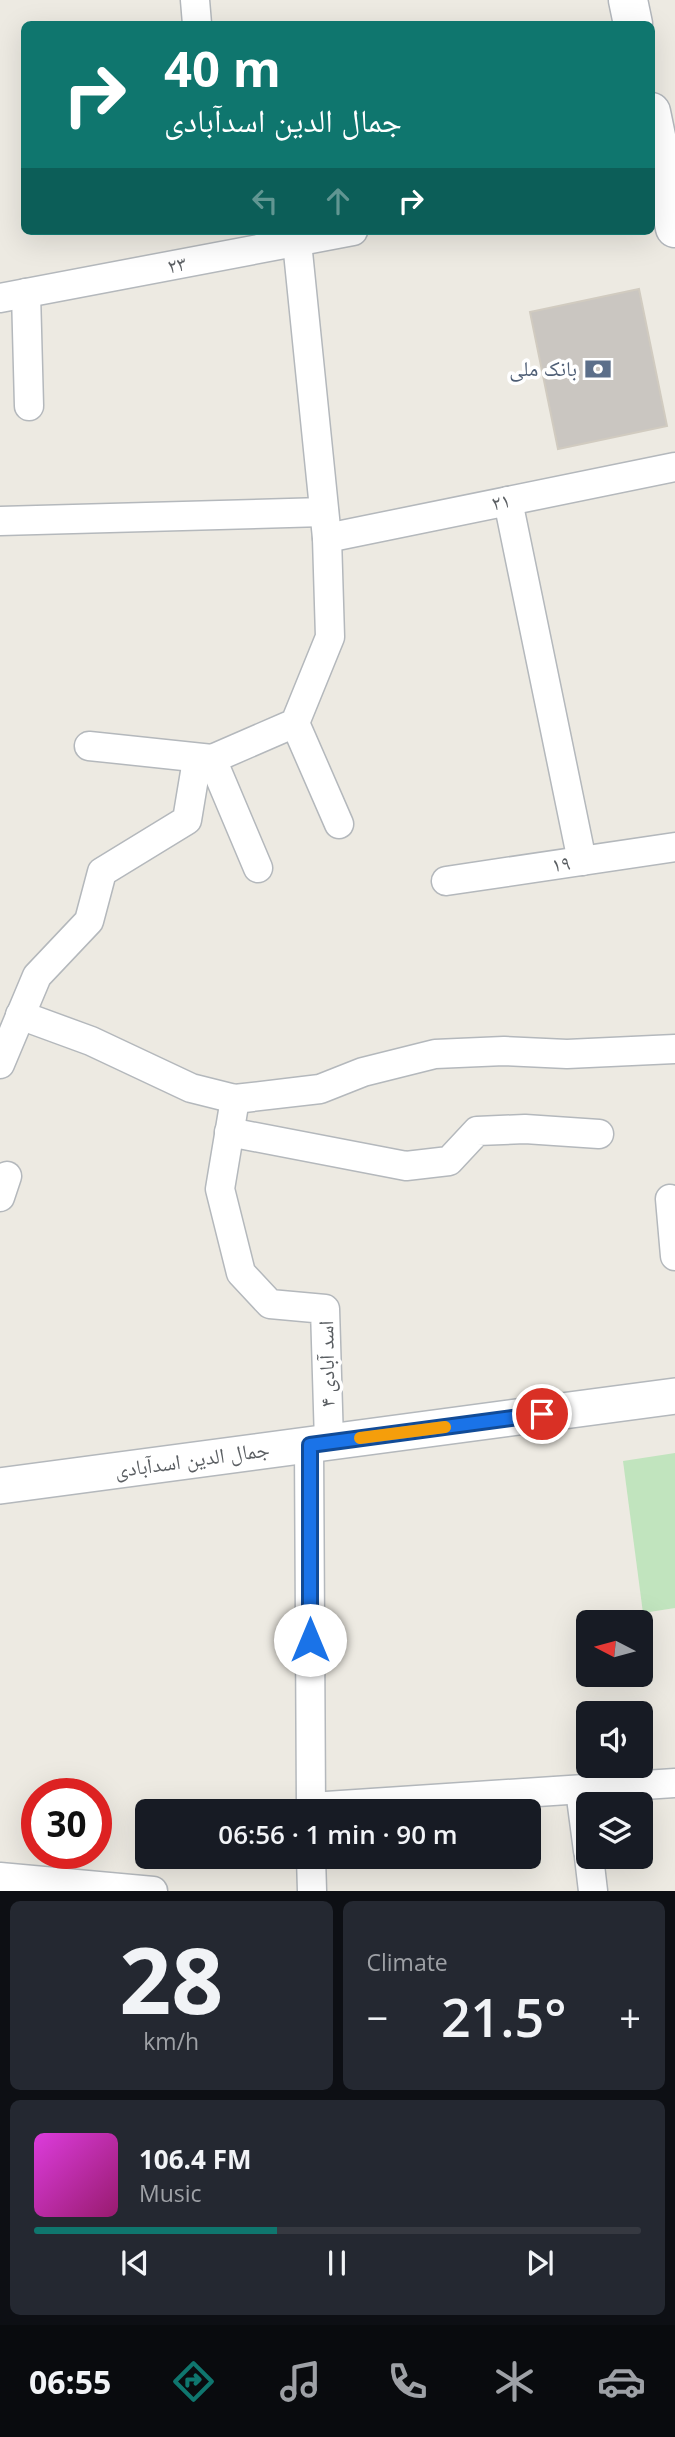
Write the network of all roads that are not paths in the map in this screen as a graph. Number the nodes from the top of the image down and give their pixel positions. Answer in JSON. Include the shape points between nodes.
{"nodes":[{"id":1,"x":195,"y":0,"type":"edge"},
{"id":2,"x":628,"y":0,"type":"edge"},
{"id":3,"x":197,"y":21,"type":"edge"},
{"id":4,"x":632,"y":21,"type":"edge"},
{"id":5,"x":675,"y":104,"type":"edge"},
{"id":6,"x":655,"y":109,"type":"edge"},
{"id":7,"x":655,"y":152,"type":"edge"},
{"id":8,"x":657,"y":173,"type":"edge"},
{"id":9,"x":675,"y":228,"type":"edge"},
{"id":10,"x":333,"y":235,"type":"edge"},
{"id":11,"x":297,"y":242,"type":"junction"},
{"id":12,"x":217,"y":244,"type":"edge"},
{"id":13,"x":13,"y":296,"type":"edge"},
{"id":14,"x":29,"y":406,"type":"dead end"},
{"id":15,"x":675,"y":467,"type":"edge"},
{"id":16,"x":508,"y":501,"type":"junction"},
{"id":17,"x":0,"y":521,"type":"edge"},
{"id":18,"x":326,"y":525,"type":"junction"},
{"id":19,"x":295,"y":723,"type":"junction"},
{"id":20,"x":89,"y":746,"type":"dead end"},
{"id":21,"x":212,"y":759,"type":"junction"},
{"id":22,"x":339,"y":824,"type":"dead end"},
{"id":23,"x":675,"y":847,"type":"edge"},
{"id":24,"x":582,"y":861,"type":"junction"},
{"id":25,"x":258,"y":868,"type":"dead end"},
{"id":26,"x":446,"y":881,"type":"dead end"},
{"id":27,"x":20,"y":1015,"type":"junction"},
{"id":28,"x":675,"y":1049,"type":"edge"},
{"id":29,"x":0,"y":1064,"type":"edge"},
{"id":30,"x":235,"y":1100,"type":"junction"},
{"id":31,"x":229,"y":1132,"type":"junction"},
{"id":32,"x":599,"y":1134,"type":"dead end"},
{"id":33,"x":670,"y":1199,"type":"dead end"},
{"id":34,"x":675,"y":1256,"type":"edge"},
{"id":35,"x":675,"y":1396,"type":"edge"},
{"id":36,"x":319,"y":1443,"type":"junction"},
{"id":37,"x":0,"y":1486,"type":"edge"},
{"id":38,"x":675,"y":1783,"type":"edge"},
{"id":39,"x":580,"y":1790,"type":"joint"},
{"id":40,"x":311,"y":1799,"type":"edge"},
{"id":41,"x":453,"y":1799,"type":"edge"},
{"id":42,"x":312,"y":1869,"type":"edge"},
{"id":43,"x":590,"y":1869,"type":"edge"},
{"id":44,"x":0,"y":1877,"type":"edge"},
{"id":45,"x":73,"y":1887,"type":"edge"},
{"id":46,"x":153,"y":1891,"type":"edge"},
{"id":47,"x":312,"y":1891,"type":"edge"},
{"id":48,"x":593,"y":1891,"type":"edge"}],
"edges":[{"from":1,"to":3,"type":"street"},
{"from":2,"to":4,"type":"main road"},
{"from":5,"to":6,"type":"street"},
{"from":7,"to":8,"type":"main road"},
{"from":8,"to":9,"type":"main road"},
{"from":10,"to":11,"type":"street","name":"۲۳"},
{"from":11,"to":12,"type":"street","name":"۲۳"},
{"from":11,"to":18,"type":"street"},
{"from":12,"to":13,"type":"street","name":"۲۳"},
{"from":13,"to":14,"type":"street"},
{"from":15,"to":16,"type":"street","name":"۲۱"},
{"from":16,"to":18,"type":"street","name":"۲۱"},
{"from":16,"to":24,"type":"street"},
{"from":17,"to":18,"type":"street","name":"۲۱"},
{"from":18,"to":19,"type":"street","via":[[330,637]]},
{"from":19,"to":21,"type":"street"},
{"from":19,"to":22,"type":"street"},
{"from":20,"to":21,"type":"street"},
{"from":21,"to":25,"type":"street"},
{"from":21,"to":27,"type":"street","via":[[196,766],[187,820],[102,872],[89,921],[37,976]]},
{"from":23,"to":24,"type":"street","name":"۱۹"},
{"from":24,"to":26,"type":"street","name":"۱۹"},
{"from":27,"to":29,"type":"street"},
{"from":27,"to":30,"type":"street","via":[[91,1041],[191,1088]]},
{"from":28,"to":30,"type":"street","via":[[435,1054],[363,1072],[320,1089]]},
{"from":30,"to":31,"type":"street","name":"اسد آبادی ۴"},
{"from":31,"to":32,"type":"street","via":[[407,1166],[449,1161],[477,1131]]},
{"from":31,"to":36,"type":"street","name":"اسد آبادی ۴","via":[[220,1189],[241,1273],[270,1304],[325,1309]]},
{"from":33,"to":34,"type":"street"},
{"from":35,"to":36,"type":"street","name":"جمال الدین اسدآبادی"},
{"from":36,"to":37,"type":"street","name":"جمال الدین اسدآبادی"},
{"from":36,"to":40,"type":"street"},
{"from":38,"to":39,"type":"street"},
{"from":39,"to":41,"type":"street"},
{"from":42,"to":47,"type":"street"},
{"from":43,"to":48,"type":"street"},
{"from":44,"to":45,"type":"street"},
{"from":45,"to":46,"type":"street"}]}
